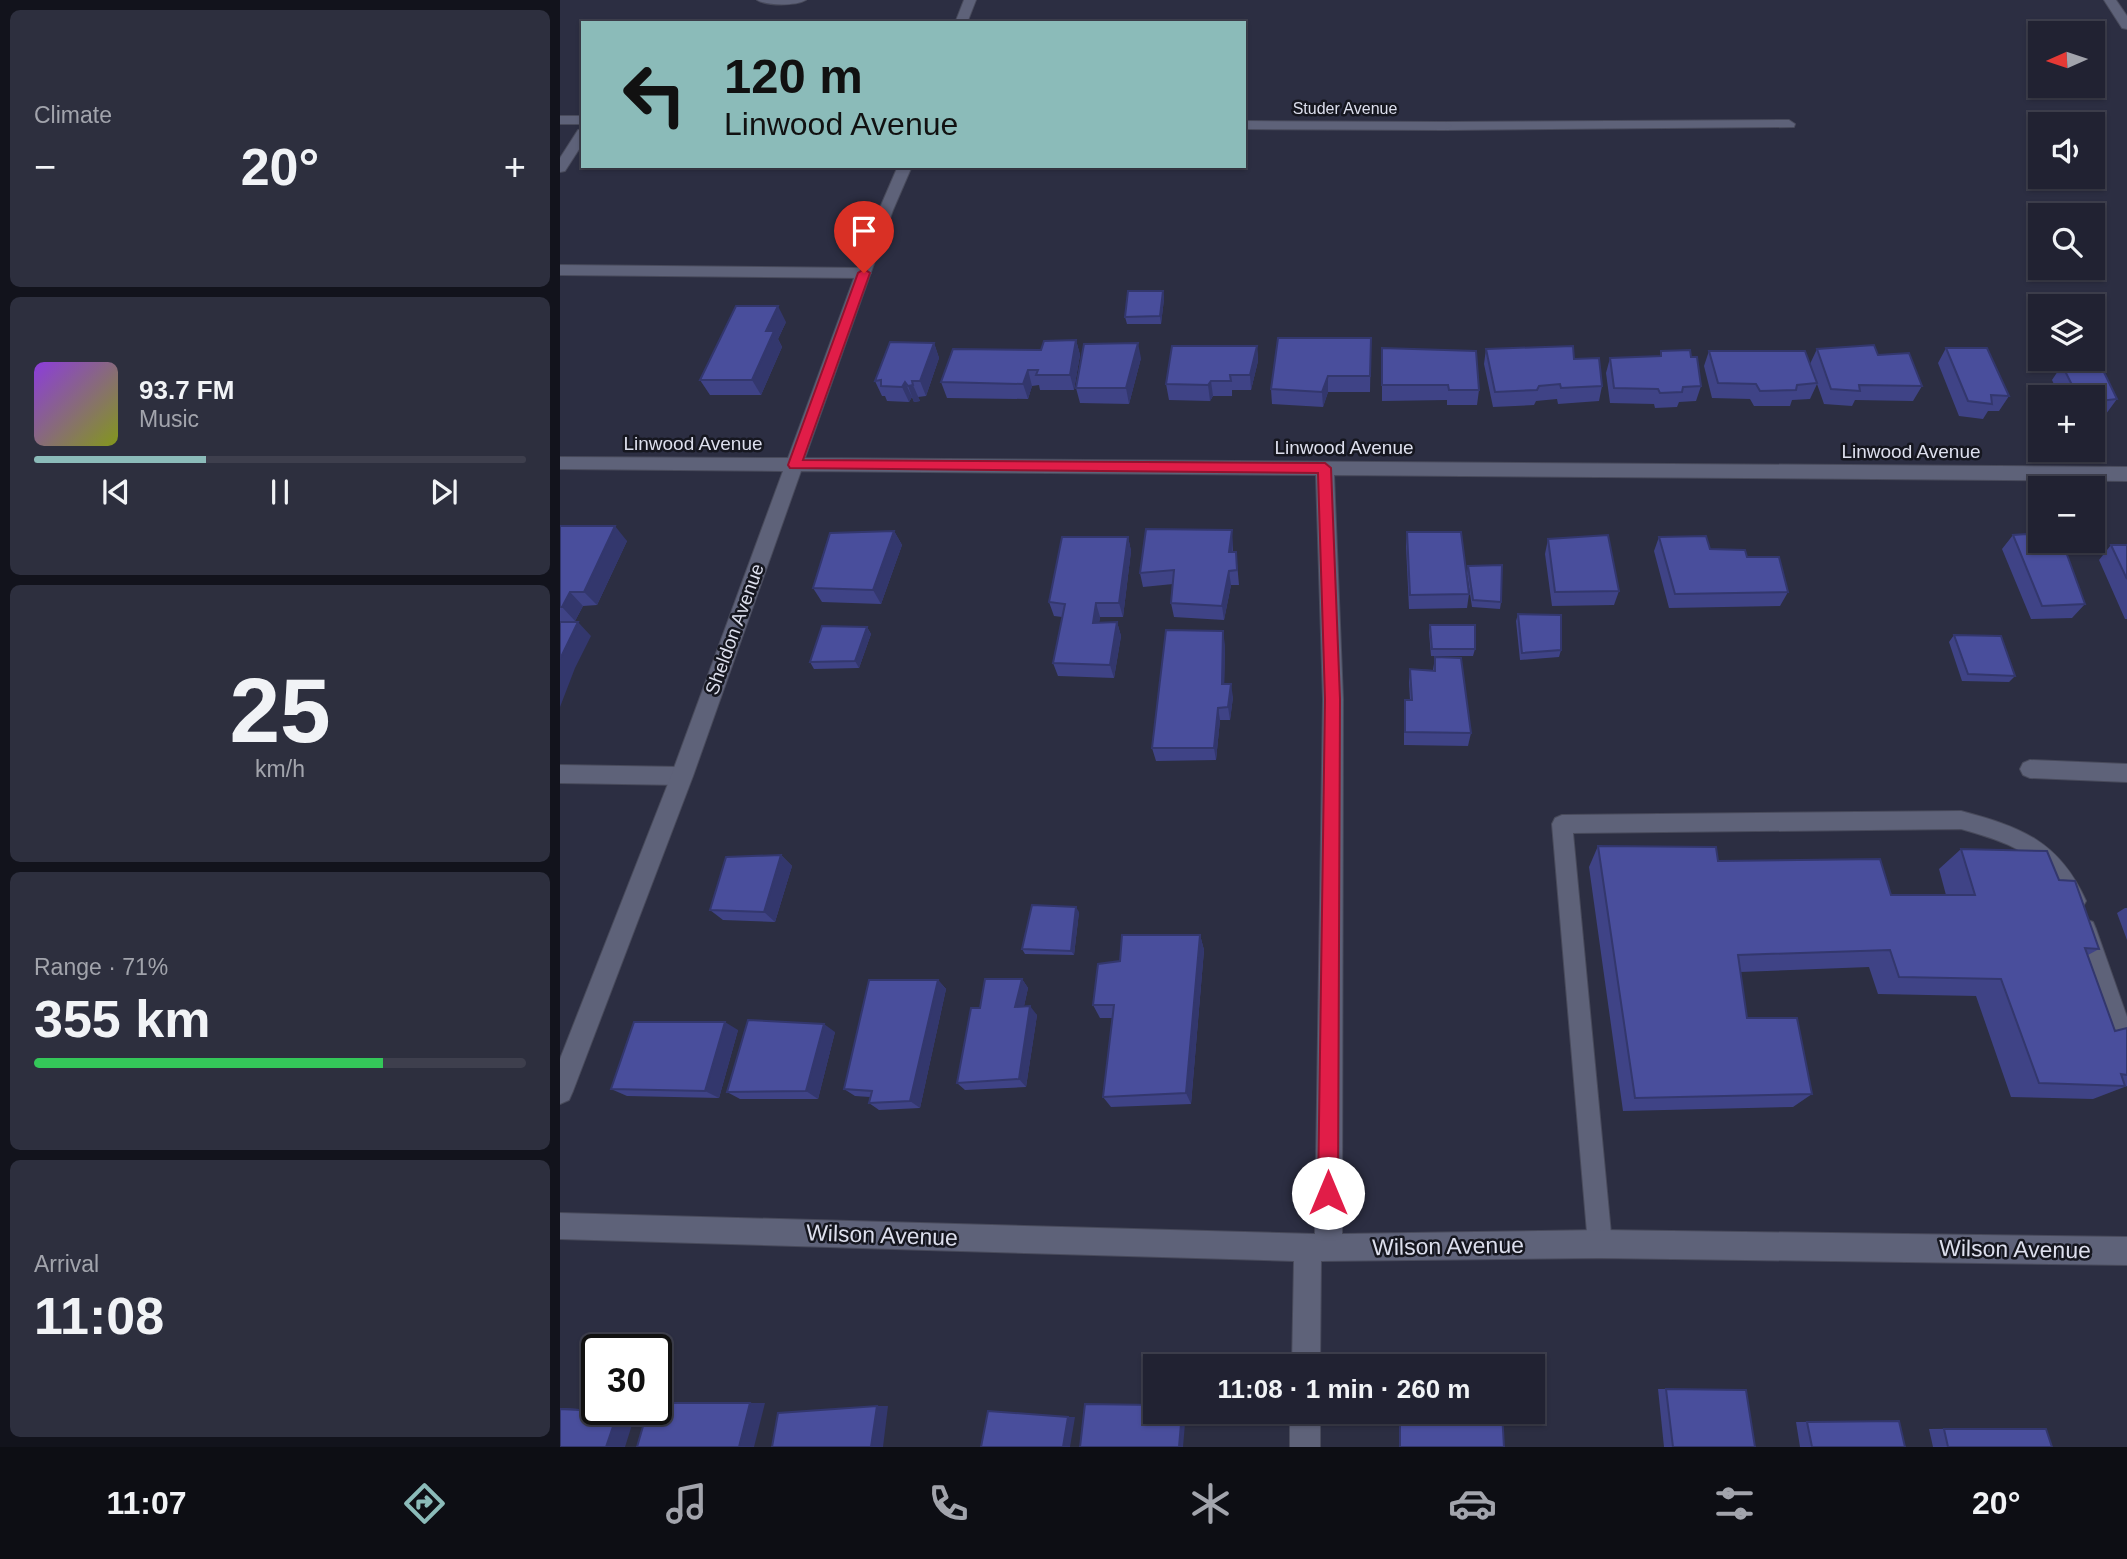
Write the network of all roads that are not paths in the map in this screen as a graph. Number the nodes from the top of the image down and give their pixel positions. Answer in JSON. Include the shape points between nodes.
{"nodes":[{"id":1,"x":763,"y":0,"type":"edge"},
{"id":2,"x":800,"y":0,"type":"edge"},
{"id":3,"x":970,"y":0,"type":"edge"},
{"id":4,"x":2110,"y":0,"type":"edge"},
{"id":5,"x":962,"y":21,"type":"edge"},
{"id":6,"x":2127,"y":25,"type":"edge"},
{"id":7,"x":560,"y":120,"type":"edge"},
{"id":8,"x":581,"y":120,"type":"edge"},
{"id":9,"x":1789,"y":124,"type":"dead end"},
{"id":10,"x":1246,"y":125,"type":"edge"},
{"id":11,"x":1445,"y":126,"type":"joint"},
{"id":12,"x":581,"y":136,"type":"edge"},
{"id":13,"x":560,"y":168,"type":"edge"},
{"id":14,"x":904,"y":168,"type":"edge"},
{"id":15,"x":560,"y":271,"type":"edge"},
{"id":16,"x":864,"y":273,"type":"junction"},
{"id":17,"x":560,"y":463,"type":"edge"},
{"id":18,"x":794,"y":465,"type":"junction"},
{"id":19,"x":1325,"y":468,"type":"junction"},
{"id":20,"x":2127,"y":474,"type":"edge"},
{"id":21,"x":2030,"y":769,"type":"dead end"},
{"id":22,"x":2127,"y":773,"type":"edge"},
{"id":23,"x":560,"y":774,"type":"edge"},
{"id":24,"x":682,"y":776,"type":"junction"},
{"id":25,"x":2127,"y":1049,"type":"edge"},
{"id":26,"x":560,"y":1091,"type":"edge"},
{"id":27,"x":560,"y":1226,"type":"edge"},
{"id":28,"x":1600,"y":1244,"type":"junction"},
{"id":29,"x":1318,"y":1248,"type":"junction"},
{"id":30,"x":2127,"y":1251,"type":"edge"},
{"id":31,"x":1307,"y":1354,"type":"edge"},
{"id":32,"x":1305,"y":1424,"type":"edge"},
{"id":33,"x":1305,"y":1447,"type":"edge"}],
"edges":[{"from":1,"to":2,"type":"lane"},
{"from":3,"to":5,"type":"street"},
{"from":4,"to":6,"type":"street"},
{"from":7,"to":8,"type":"street"},
{"from":9,"to":11,"type":"lane"},
{"from":10,"to":11,"type":"street","name":"Studer Avenue"},
{"from":12,"to":13,"type":"lane"},
{"from":14,"to":16,"type":"street","name":"Sheldon Avenue"},
{"from":15,"to":16,"type":"lane"},
{"from":16,"to":18,"type":"street","name":"Sheldon Avenue"},
{"from":17,"to":18,"type":"street","name":"Linwood Avenue"},
{"from":18,"to":19,"type":"street","name":"Linwood Avenue"},
{"from":18,"to":24,"type":"street","name":"Sheldon Avenue"},
{"from":19,"to":20,"type":"street","name":"Linwood Avenue"},
{"from":19,"to":29,"type":"street","via":[[1333,699]]},
{"from":21,"to":22,"type":"lane"},
{"from":23,"to":24,"type":"lane"},
{"from":24,"to":26,"type":"street","name":"Sheldon Avenue"},
{"from":25,"to":28,"type":"lane","via":[[2073,897],[2052,862],[2014,834],[1961,820],[1562,824]]},
{"from":27,"to":29,"type":"street","name":"Wilson Avenue"},
{"from":28,"to":29,"type":"street","name":"Wilson Avenue"},
{"from":28,"to":30,"type":"street","name":"Wilson Avenue"},
{"from":29,"to":31,"type":"street"},
{"from":32,"to":33,"type":"street"}]}
